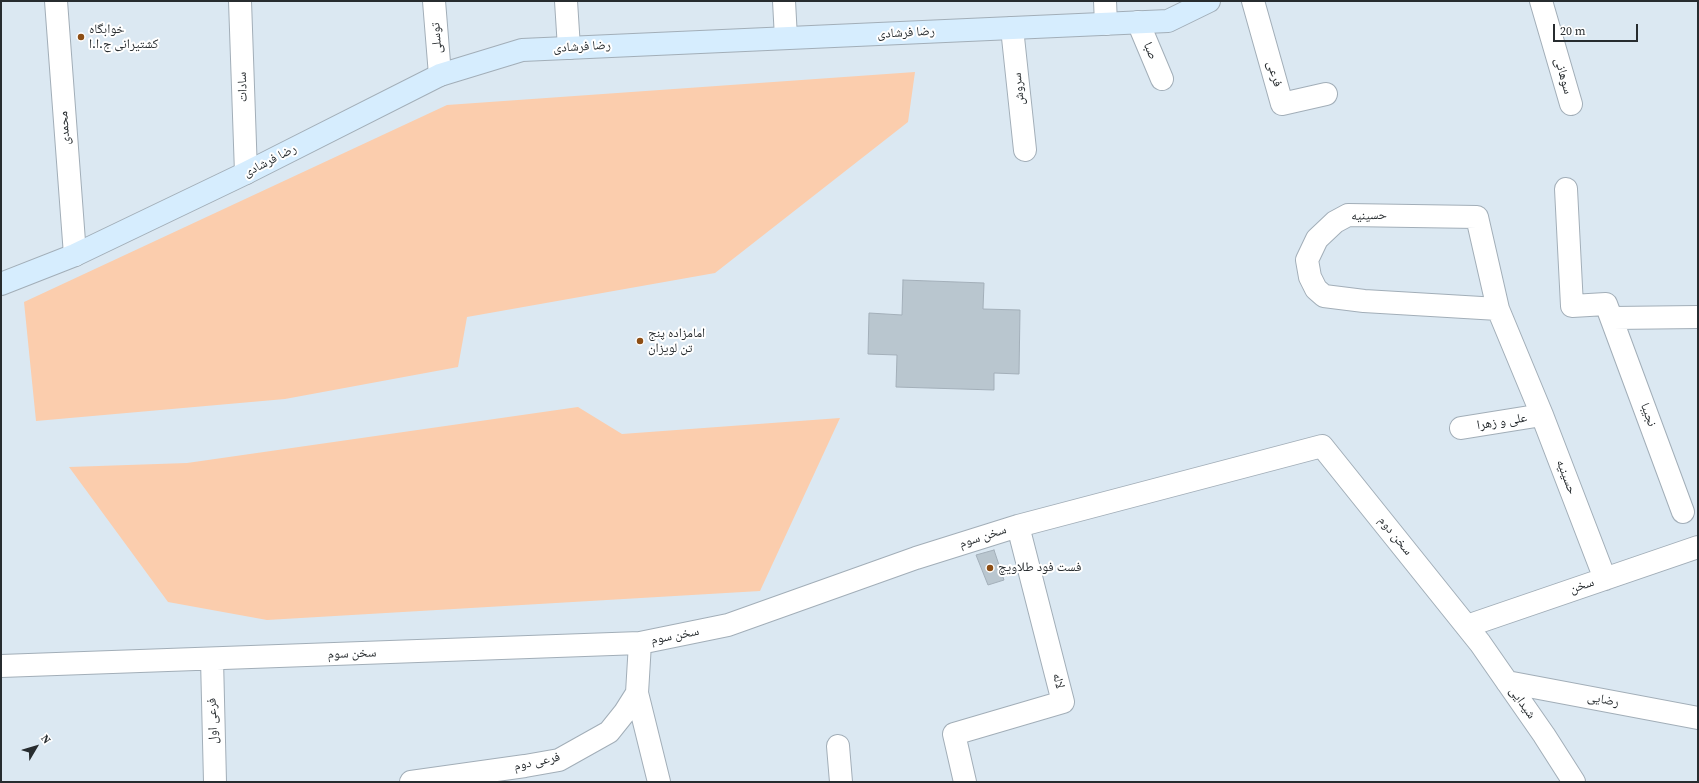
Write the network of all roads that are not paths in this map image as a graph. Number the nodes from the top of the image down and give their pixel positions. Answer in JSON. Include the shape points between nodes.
{"nodes":[{"id":1,"x":56,"y":1,"type":"edge"},
{"id":2,"x":240,"y":1,"type":"edge"},
{"id":3,"x":434,"y":1,"type":"edge"},
{"id":4,"x":566,"y":1,"type":"edge"},
{"id":5,"x":784,"y":1,"type":"edge"},
{"id":6,"x":1105,"y":1,"type":"edge"},
{"id":7,"x":1209,"y":1,"type":"edge"},
{"id":8,"x":1253,"y":1,"type":"edge"},
{"id":9,"x":1541,"y":1,"type":"edge"},
{"id":10,"x":1138,"y":22,"type":"junction"},
{"id":11,"x":1106,"y":24,"type":"junction"},
{"id":12,"x":1012,"y":28,"type":"junction"},
{"id":13,"x":786,"y":38,"type":"junction"},
{"id":14,"x":569,"y":48,"type":"junction"},
{"id":15,"x":440,"y":75,"type":"junction"},
{"id":16,"x":1162,"y":79,"type":"dead end"},
{"id":17,"x":1326,"y":94,"type":"dead end"},
{"id":18,"x":1571,"y":104,"type":"dead end"},
{"id":19,"x":1025,"y":150,"type":"dead end"},
{"id":20,"x":246,"y":173,"type":"junction"},
{"id":21,"x":1566,"y":189,"type":"dead end"},
{"id":22,"x":75,"y":255,"type":"junction"},
{"id":23,"x":1,"y":284,"type":"edge"},
{"id":24,"x":1498,"y":309,"type":"junction"},
{"id":25,"x":1698,"y":317,"type":"edge"},
{"id":26,"x":1613,"y":318,"type":"junction"},
{"id":27,"x":1542,"y":415,"type":"junction"},
{"id":28,"x":1461,"y":428,"type":"dead end"},
{"id":29,"x":1322,"y":446,"type":"joint"},
{"id":30,"x":1683,"y":512,"type":"dead end"},
{"id":31,"x":1018,"y":526,"type":"junction"},
{"id":32,"x":1698,"y":547,"type":"edge"},
{"id":33,"x":1605,"y":579,"type":"junction"},
{"id":34,"x":1467,"y":626,"type":"junction"},
{"id":35,"x":640,"y":643,"type":"junction"},
{"id":36,"x":212,"y":659,"type":"junction"},
{"id":37,"x":1,"y":666,"type":"edge"},
{"id":38,"x":1507,"y":682,"type":"junction"},
{"id":39,"x":637,"y":693,"type":"junction"},
{"id":40,"x":1698,"y":718,"type":"edge"},
{"id":41,"x":838,"y":746,"type":"dead end"},
{"id":42,"x":215,"y":782,"type":"edge"},
{"id":43,"x":411,"y":782,"type":"edge"},
{"id":44,"x":658,"y":782,"type":"edge"},
{"id":45,"x":841,"y":782,"type":"edge"},
{"id":46,"x":965,"y":782,"type":"edge"},
{"id":47,"x":1574,"y":782,"type":"edge"}],
"edges":[{"from":1,"to":22,"type":"street","name":"محمدی"},
{"from":2,"to":20,"type":"street","name":"سادات"},
{"from":3,"to":15,"type":"street","name":"توسلی"},
{"from":4,"to":14,"type":"street"},
{"from":5,"to":13,"type":"street"},
{"from":6,"to":11,"type":"street"},
{"from":7,"to":10,"type":"main road","name":"رضا فرشادی","via":[[1168,21]]},
{"from":8,"to":17,"type":"street","name":"فرعی","via":[[1282,104]]},
{"from":9,"to":18,"type":"street","name":"سوهانی"},
{"from":10,"to":11,"type":"main road","name":"رضا فرشادی"},
{"from":10,"to":16,"type":"street","name":"صبا"},
{"from":11,"to":12,"type":"main road","name":"رضا فرشادی"},
{"from":12,"to":13,"type":"main road","name":"رضا فرشادی"},
{"from":12,"to":19,"type":"street","name":"سروش"},
{"from":13,"to":14,"type":"main road","name":"رضا فرشادی"},
{"from":14,"to":15,"type":"main road","name":"رضا فرشادی","via":[[522,50]]},
{"from":15,"to":20,"type":"main road","name":"رضا فرشادی"},
{"from":20,"to":22,"type":"main road","name":"رضا فرشادی"},
{"from":21,"to":26,"type":"street","name":"نجیبا","via":[[1572,306],[1606,304]]},
{"from":22,"to":23,"type":"main road","name":"رضا فرشادی"},
{"from":24,"to":24,"type":"street","name":"حسینیه","via":[[1477,217],[1348,214],[1317,239],[1307,260],[1310,277],[1316,289],[1324,296],[1364,301]]},
{"from":24,"to":27,"type":"street","name":"حسینیه"},
{"from":25,"to":26,"type":"street"},
{"from":26,"to":30,"type":"street","name":"نجیبا"},
{"from":27,"to":28,"type":"street","name":"علی و زهرا"},
{"from":27,"to":33,"type":"street","name":"حسینیه"},
{"from":29,"to":31,"type":"street","name":"سخن سوم"},
{"from":29,"to":34,"type":"street","name":"سخن دوم"},
{"from":31,"to":35,"type":"street","name":"سخن سوم","via":[[916,558],[728,625]]},
{"from":31,"to":46,"type":"street","name":"لاله","via":[[1063,702],[954,734]]},
{"from":32,"to":33,"type":"street","name":"سخن"},
{"from":33,"to":34,"type":"street","name":"سخن"},
{"from":34,"to":38,"type":"street","name":"شیدایی"},
{"from":35,"to":36,"type":"street","name":"سخن سوم"},
{"from":35,"to":39,"type":"street","name":"فرعی دوم"},
{"from":36,"to":37,"type":"street","name":"سخن سوم"},
{"from":36,"to":42,"type":"street","name":"فرعی اول"},
{"from":38,"to":40,"type":"street","name":"رضایی"},
{"from":38,"to":47,"type":"street","name":"شیدایی"},
{"from":39,"to":43,"type":"street","name":"فرعی دوم","via":[[609,732],[559,760]]},
{"from":39,"to":44,"type":"street","name":"فرعی دوم"},
{"from":41,"to":45,"type":"street"}]}
